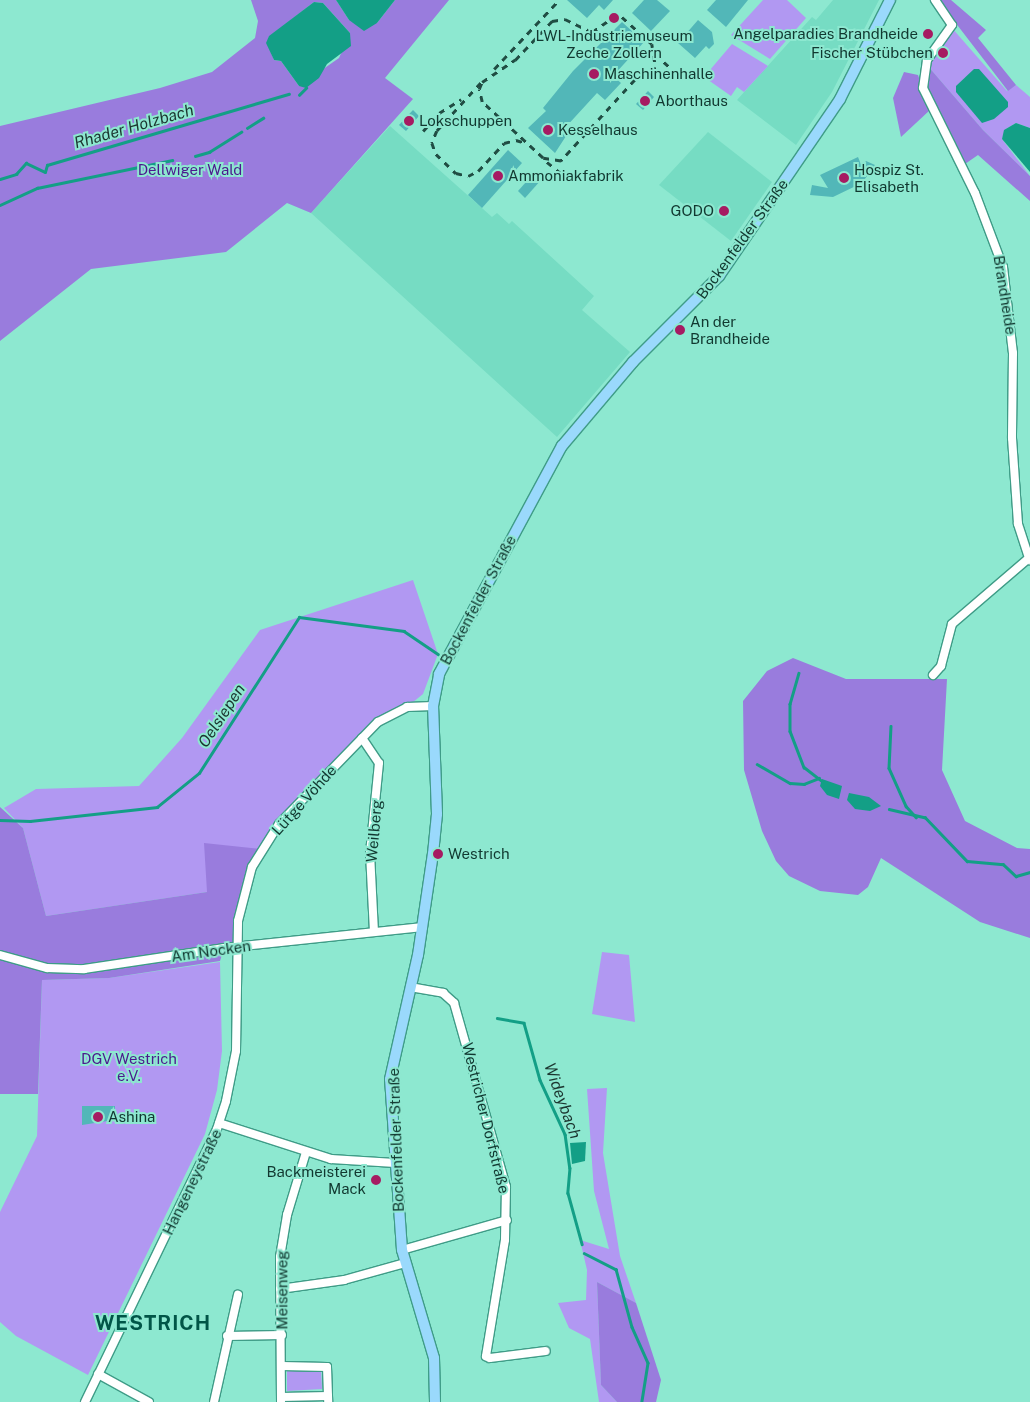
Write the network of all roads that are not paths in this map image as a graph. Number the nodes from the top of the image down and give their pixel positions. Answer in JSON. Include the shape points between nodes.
{"nodes":[{"id":1,"x":890,"y":0,"type":"edge"},
{"id":2,"x":934,"y":0,"type":"edge"},
{"id":3,"x":1029,"y":559,"type":"edge"},
{"id":4,"x":933,"y":675,"type":"dead end"},
{"id":5,"x":433,"y":706,"type":"junction"},
{"id":6,"x":362,"y":738,"type":"junction"},
{"id":7,"x":423,"y":928,"type":"junction"},
{"id":8,"x":374,"y":930,"type":"junction"},
{"id":9,"x":237,"y":946,"type":"junction"},
{"id":10,"x":0,"y":955,"type":"edge"},
{"id":11,"x":410,"y":987,"type":"junction"},
{"id":12,"x":219,"y":1123,"type":"junction"},
{"id":13,"x":306,"y":1152,"type":"junction"},
{"id":14,"x":395,"y":1162,"type":"junction"},
{"id":15,"x":507,"y":1220,"type":"junction"},
{"id":16,"x":402,"y":1250,"type":"junction"},
{"id":17,"x":405,"y":1263,"type":"junction"},
{"id":18,"x":280,"y":1289,"type":"junction"},
{"id":19,"x":238,"y":1295,"type":"dead end"},
{"id":20,"x":282,"y":1335,"type":"junction"},
{"id":21,"x":227,"y":1336,"type":"junction"},
{"id":22,"x":546,"y":1351,"type":"dead end"},
{"id":23,"x":282,"y":1366,"type":"junction"},
{"id":24,"x":98,"y":1374,"type":"junction"},
{"id":25,"x":281,"y":1399,"type":"edge"},
{"id":26,"x":328,"y":1399,"type":"edge"},
{"id":27,"x":144,"y":1400,"type":"edge"},
{"id":28,"x":85,"y":1402,"type":"edge"},
{"id":29,"x":214,"y":1402,"type":"edge"},
{"id":30,"x":435,"y":1402,"type":"edge"}],
"edges":[{"from":1,"to":5,"type":"main road","name":"Bockenfelder Straße","via":[[840,99],[719,276],[633,362],[562,446],[444,664]]},
{"from":2,"to":3,"type":"street","name":"Brandheide","via":[[952,24],[927,60],[923,88],[975,193],[1003,267],[1013,353],[1012,438],[1018,524]]},
{"from":3,"to":4,"type":"street","name":"Brandheide","via":[[952,624],[944,657]]},
{"from":5,"to":6,"type":"street","name":"Lütge Vöhde","via":[[407,708],[388,714]]},
{"from":5,"to":7,"type":"main road","name":"Bockenfelder Straße","via":[[436,827]]},
{"from":6,"to":8,"type":"street","name":"Weilberg","via":[[379,763],[370,853]]},
{"from":6,"to":9,"type":"street","name":"Lütge Vöhde","via":[[279,824],[261,849],[242,896]]},
{"from":7,"to":8,"type":"street","name":"Am Nocken"},
{"from":7,"to":11,"type":"main road","name":"Bockenfelder Straße"},
{"from":8,"to":9,"type":"street","name":"Am Nocken"},
{"from":9,"to":10,"type":"street","name":"Am Nocken","via":[[84,969],[47,968]]},
{"from":9,"to":12,"type":"street","name":"Lütge Vöhde","via":[[236,1051]]},
{"from":11,"to":14,"type":"main road","name":"Bockenfelder Straße","via":[[391,1068]]},
{"from":11,"to":15,"type":"street","name":"Westricher Dorfstraße","via":[[443,993],[454,1003],[501,1166]]},
{"from":12,"to":13,"type":"street","name":"Hangeneystraße"},
{"from":12,"to":24,"type":"street","name":"Hangeneystraße"},
{"from":13,"to":14,"type":"street","name":"Hangeneystraße","via":[[331,1159]]},
{"from":13,"to":18,"type":"street","name":"Meisenweg","via":[[286,1222]]},
{"from":14,"to":16,"type":"main road","name":"Bockenfelder Straße"},
{"from":15,"to":16,"type":"street"},
{"from":15,"to":22,"type":"street","name":"Westricher Dorfstraße","via":[[486,1356]]},
{"from":16,"to":17,"type":"main road","name":"Bockenfelder Straße"},
{"from":17,"to":18,"type":"street","via":[[344,1280]]},
{"from":17,"to":30,"type":"main road","name":"Bockenfelder Straße","via":[[434,1358]]},
{"from":18,"to":20,"type":"street","name":"Meisenweg"},
{"from":19,"to":21,"type":"street"},
{"from":20,"to":21,"type":"street"},
{"from":20,"to":23,"type":"street","name":"Meisenweg"},
{"from":21,"to":29,"type":"street"},
{"from":23,"to":25,"type":"street","name":"Meisenweg"},
{"from":23,"to":26,"type":"street","via":[[327,1367]]},
{"from":24,"to":27,"type":"street"},
{"from":24,"to":28,"type":"street","name":"Hangeneystraße"},
{"from":25,"to":26,"type":"street"}]}
